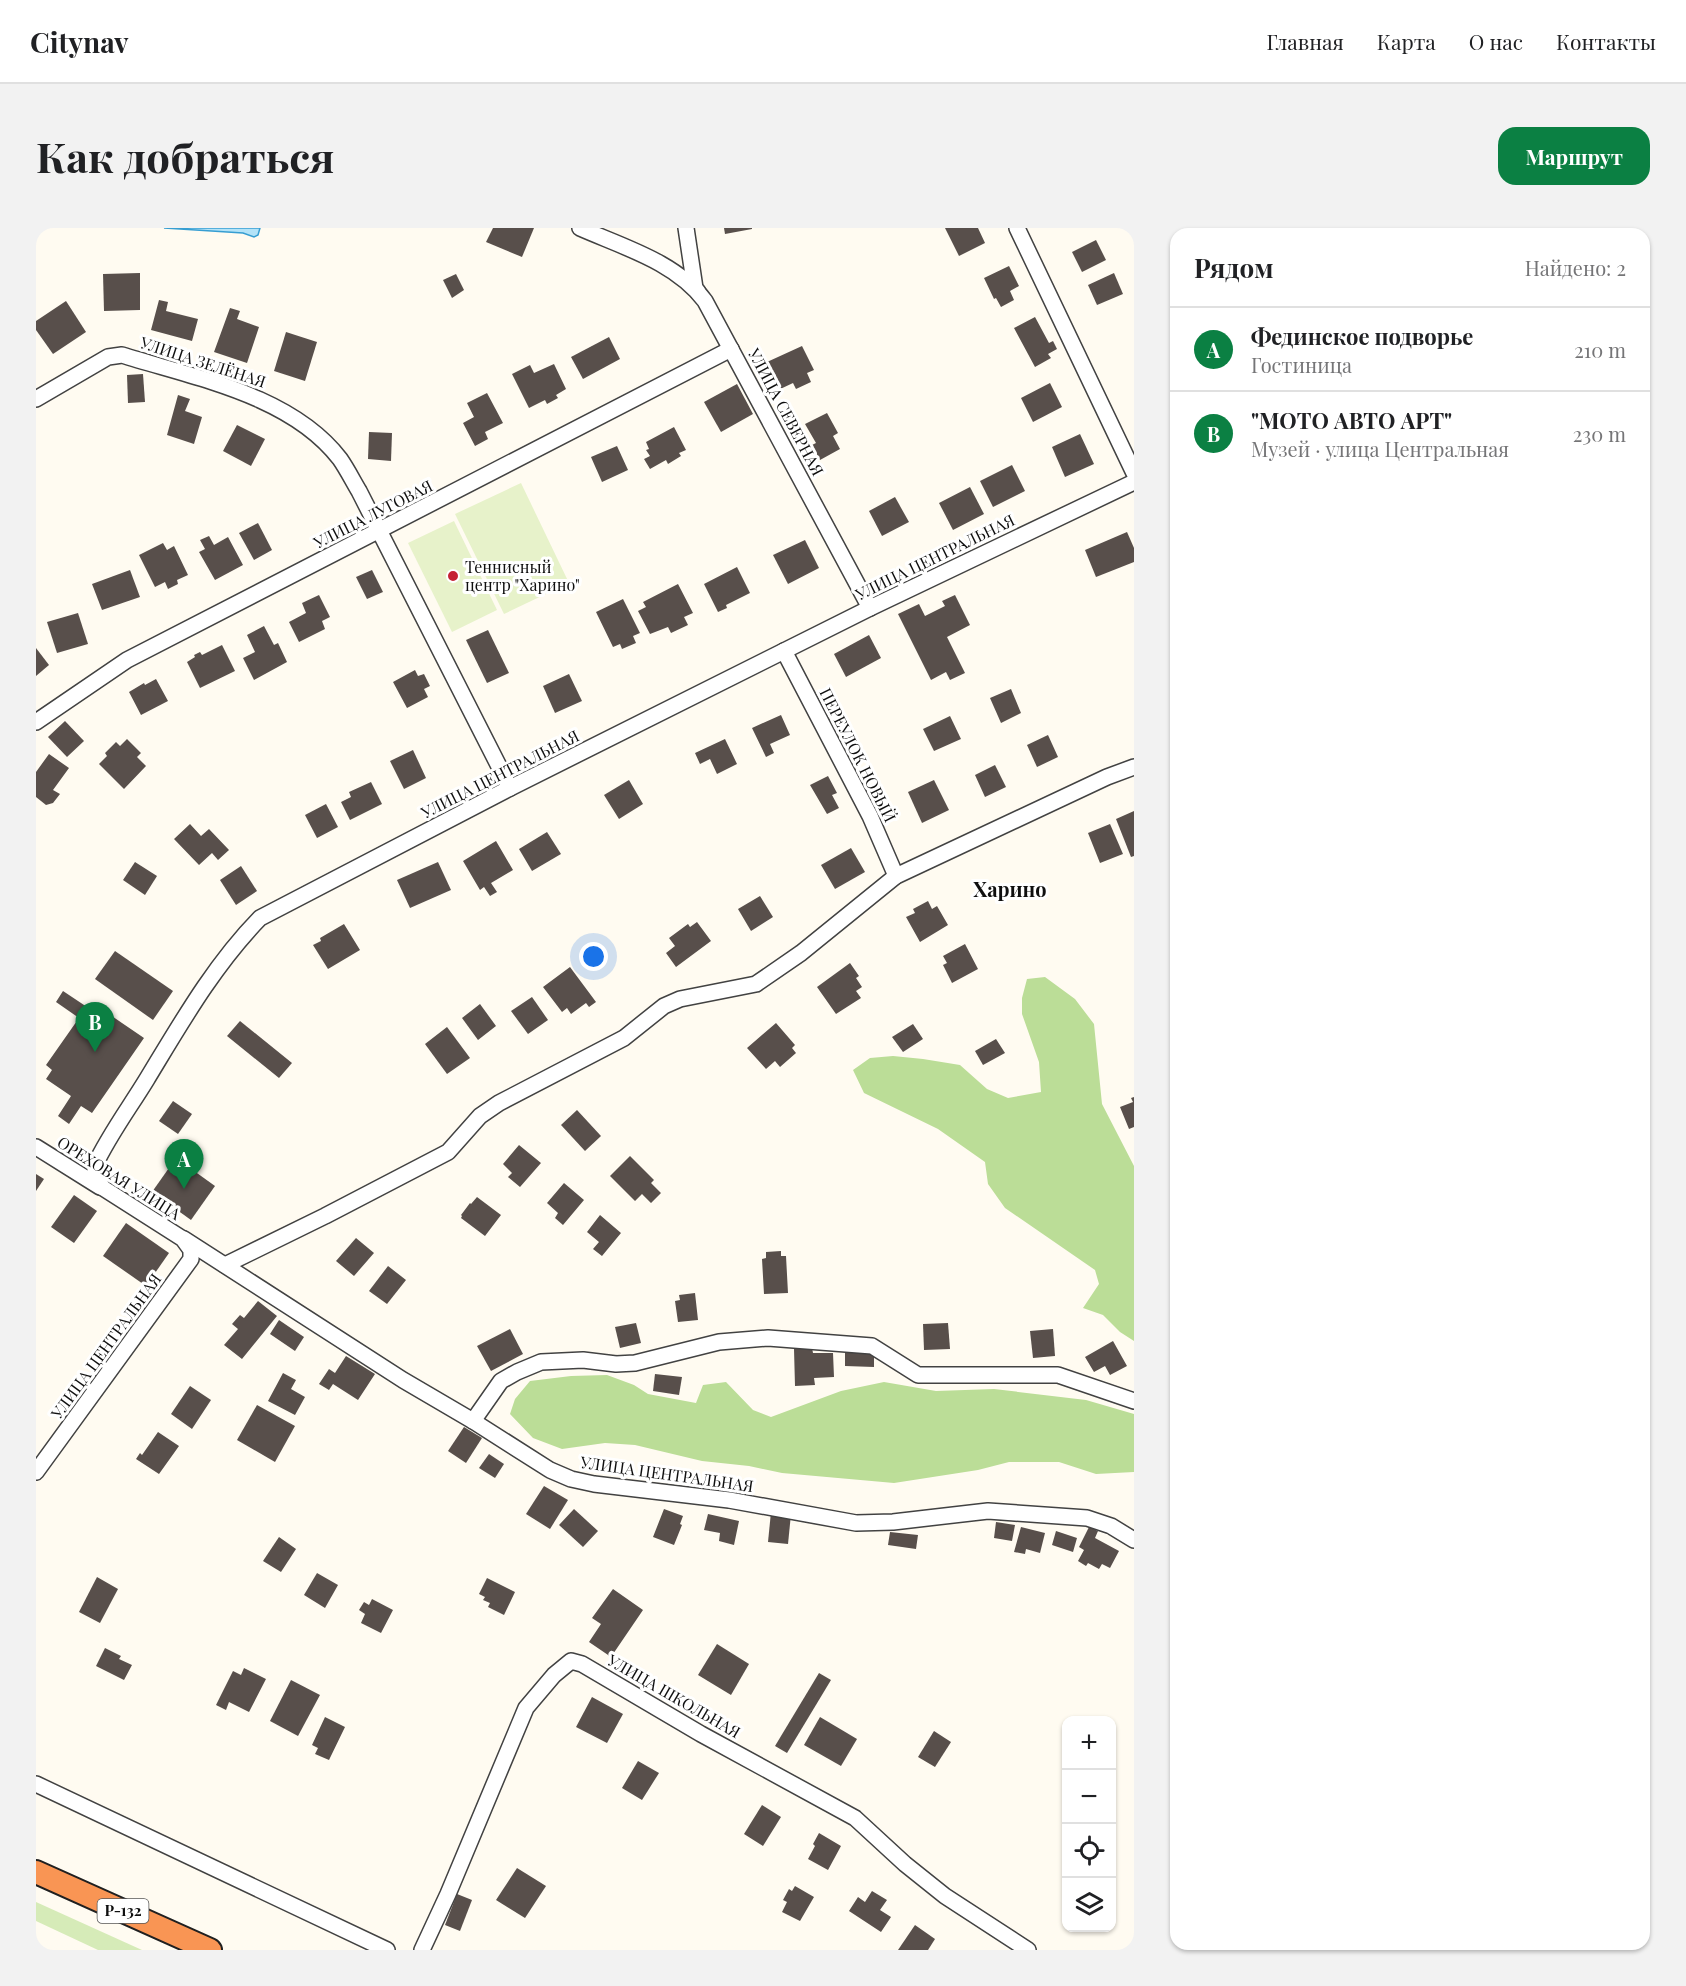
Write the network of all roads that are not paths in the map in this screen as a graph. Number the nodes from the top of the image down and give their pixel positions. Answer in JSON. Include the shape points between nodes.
{"nodes":[{"id":1,"x":580,"y":228,"type":"edge"},
{"id":2,"x":686,"y":228,"type":"edge"},
{"id":3,"x":1017,"y":228,"type":"edge"},
{"id":4,"x":695,"y":288,"type":"junction"},
{"id":5,"x":730,"y":346,"type":"junction"},
{"id":6,"x":36,"y":399,"type":"edge"},
{"id":7,"x":1134,"y":473,"type":"edge"},
{"id":8,"x":1134,"y":482,"type":"edge"},
{"id":9,"x":379,"y":532,"type":"junction"},
{"id":10,"x":867,"y":603,"type":"junction"},
{"id":11,"x":784,"y":651,"type":"junction"},
{"id":12,"x":36,"y":722,"type":"edge"},
{"id":13,"x":1134,"y":767,"type":"edge"},
{"id":14,"x":510,"y":788,"type":"junction"},
{"id":15,"x":896,"y":876,"type":"junction"},
{"id":16,"x":36,"y":1147,"type":"edge"},
{"id":17,"x":103,"y":1188,"type":"junction"},
{"id":18,"x":183,"y":1239,"type":"junction"},
{"id":19,"x":225,"y":1265,"type":"junction"},
{"id":20,"x":1134,"y":1401,"type":"edge"},
{"id":21,"x":473,"y":1421,"type":"junction"},
{"id":22,"x":36,"y":1472,"type":"edge"},
{"id":23,"x":1134,"y":1540,"type":"edge"},
{"id":24,"x":36,"y":1784,"type":"edge"},
{"id":25,"x":36,"y":1872,"type":"edge"},
{"id":26,"x":210,"y":1950,"type":"edge"},
{"id":27,"x":387,"y":1950,"type":"edge"},
{"id":28,"x":422,"y":1950,"type":"edge"},
{"id":29,"x":1028,"y":1950,"type":"edge"}],
"edges":[{"from":1,"to":4,"type":"street","via":[[675,271]]},
{"from":2,"to":4,"type":"street","name":"УЛИЦА СЕВЕРНАЯ"},
{"from":3,"to":7,"type":"street"},
{"from":4,"to":5,"type":"street","name":"УЛИЦА СЕВЕРНАЯ"},
{"from":5,"to":9,"type":"street","name":"УЛИЦА ЛУГОВАЯ"},
{"from":5,"to":10,"type":"street","name":"УЛИЦА СЕВЕРНАЯ"},
{"from":6,"to":9,"type":"street","name":"УЛИЦА ЗЕЛЁНАЯ","via":[[108,357],[122,355],[251,395],[304,425],[334,452]]},
{"from":8,"to":10,"type":"street","name":"УЛИЦА ЦЕНТРАЛЬНАЯ"},
{"from":9,"to":12,"type":"street","name":"УЛИЦА ЛУГОВАЯ","via":[[127,660]]},
{"from":9,"to":14,"type":"street","name":"УЛИЦА ЗЕЛЁНАЯ"},
{"from":10,"to":11,"type":"street","name":"УЛИЦА ЦЕНТРАЛЬНАЯ"},
{"from":11,"to":14,"type":"street","name":"УЛИЦА ЦЕНТРАЛЬНАЯ"},
{"from":11,"to":15,"type":"street","name":"ПЕРЕУЛОК НОВЫЙ","via":[[870,816]]},
{"from":13,"to":15,"type":"street"},
{"from":14,"to":17,"type":"street","name":"УЛИЦА ЦЕНТРАЛЬНАЯ","via":[[260,918],[219,966],[100,1155],[95,1176]]},
{"from":15,"to":19,"type":"street","via":[[756,984],[680,999],[664,1006],[624,1038],[499,1103],[480,1116],[448,1152]]},
{"from":16,"to":17,"type":"street","name":"ОРЕХОВАЯ УЛИЦА"},
{"from":17,"to":18,"type":"street","name":"ОРЕХОВАЯ УЛИЦА"},
{"from":18,"to":19,"type":"street","name":"УЛИЦА ЦЕНТРАЛЬНАЯ"},
{"from":18,"to":22,"type":"street","name":"УЛИЦА ЦЕНТРАЛЬНАЯ","via":[[191,1250],[191,1259]]},
{"from":19,"to":21,"type":"street","name":"УЛИЦА ЦЕНТРАЛЬНАЯ"},
{"from":20,"to":21,"type":"street","via":[[1058,1375],[918,1375],[872,1346],[768,1338],[719,1342],[635,1363],[541,1362],[501,1381]]},
{"from":21,"to":23,"type":"street","name":"УЛИЦА ЦЕНТРАЛЬНАЯ","via":[[550,1470],[578,1481],[729,1500],[856,1523],[988,1511],[1087,1518]]},
{"from":24,"to":27,"type":"street"},
{"from":25,"to":26,"type":"highway","number":"Р-132"},
{"from":28,"to":29,"type":"street","name":"УЛИЦА ШКОЛЬНАЯ","via":[[526,1708],[571,1661],[855,1818],[945,1896]]}]}
